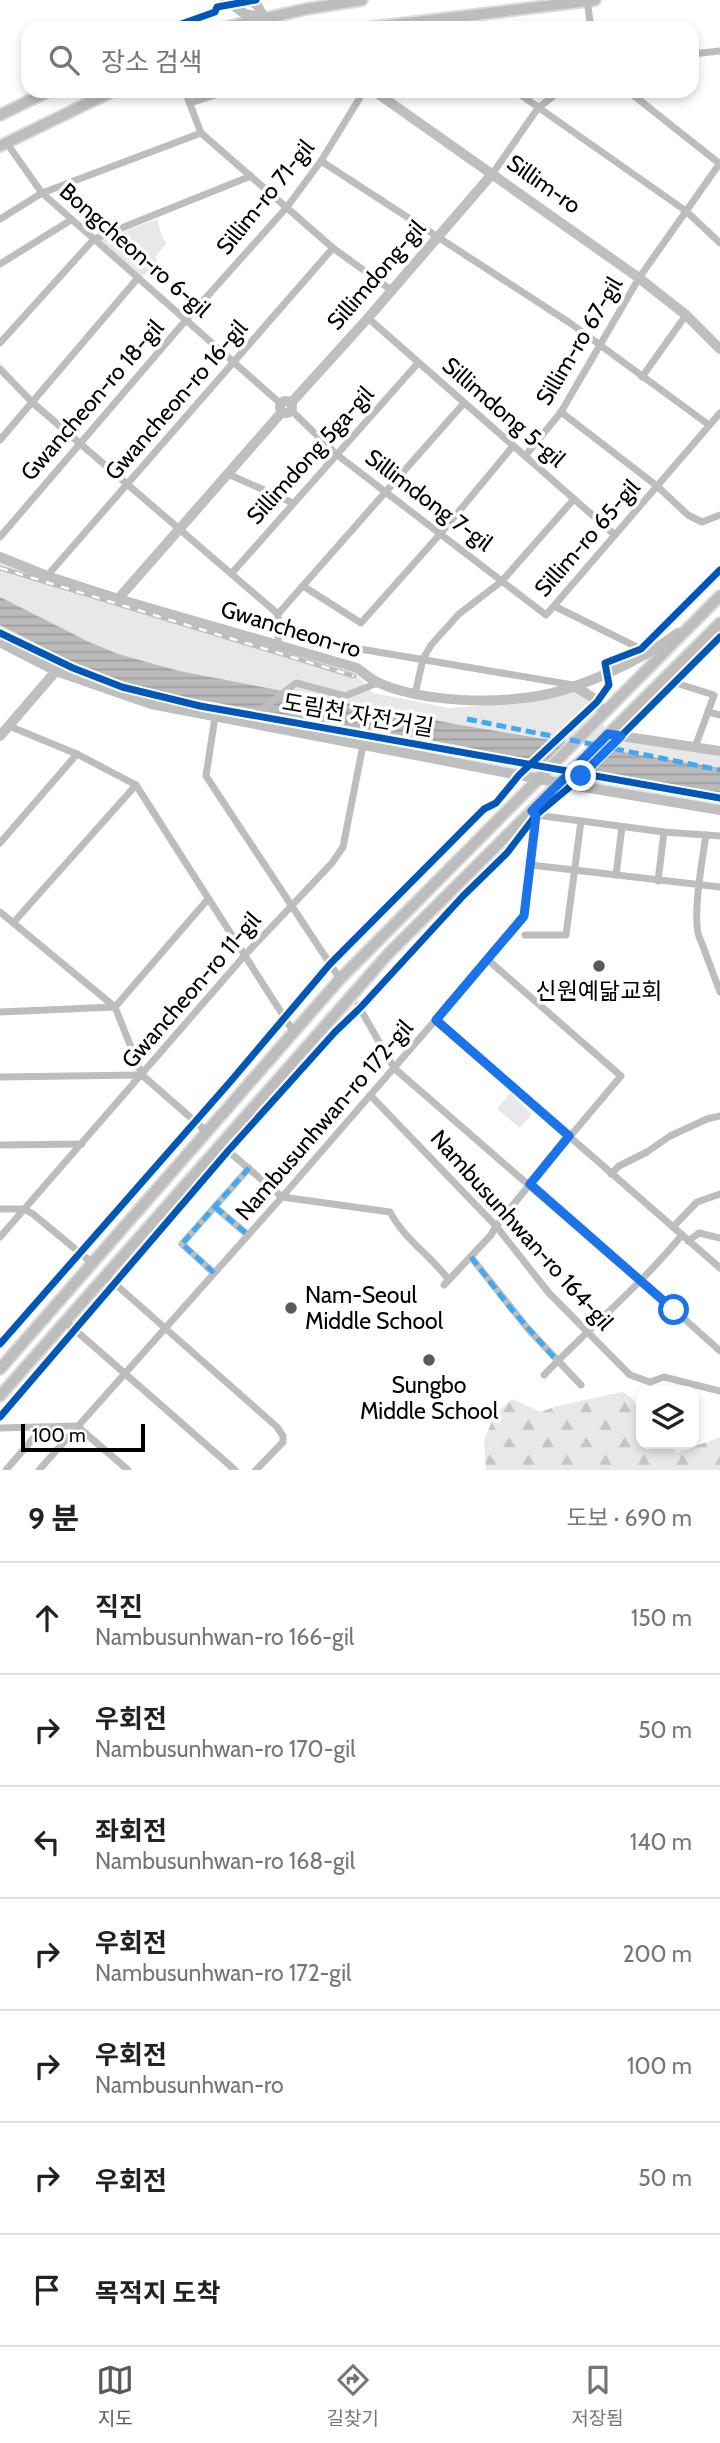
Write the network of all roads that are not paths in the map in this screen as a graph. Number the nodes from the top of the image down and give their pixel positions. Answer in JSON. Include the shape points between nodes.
{"nodes":[{"id":1,"x":226,"y":0,"type":"edge"},
{"id":2,"x":249,"y":0,"type":"edge"},
{"id":3,"x":359,"y":0,"type":"edge"},
{"id":4,"x":505,"y":0,"type":"edge"},
{"id":5,"x":595,"y":0,"type":"edge"},
{"id":6,"x":580,"y":1,"type":"edge"},
{"id":7,"x":490,"y":12,"type":"junction"},
{"id":8,"x":264,"y":18,"type":"junction"},
{"id":9,"x":251,"y":21,"type":"edge"},
{"id":10,"x":269,"y":21,"type":"edge"},
{"id":11,"x":446,"y":21,"type":"edge"},
{"id":12,"x":588,"y":21,"type":"edge"},
{"id":13,"x":720,"y":51,"type":"edge"},
{"id":14,"x":699,"y":53,"type":"edge"},
{"id":15,"x":35,"y":98,"type":"edge"},
{"id":16,"x":98,"y":98,"type":"edge"},
{"id":17,"x":188,"y":98,"type":"edge"},
{"id":18,"x":206,"y":98,"type":"edge"},
{"id":19,"x":360,"y":98,"type":"edge"},
{"id":20,"x":384,"y":98,"type":"edge"},
{"id":21,"x":524,"y":98,"type":"edge"},
{"id":22,"x":551,"y":98,"type":"edge"},
{"id":23,"x":637,"y":98,"type":"edge"},
{"id":24,"x":190,"y":103,"type":"junction"},
{"id":25,"x":538,"y":108,"type":"junction"},
{"id":26,"x":0,"y":115,"type":"edge"},
{"id":27,"x":201,"y":133,"type":"junction"},
{"id":28,"x":3,"y":144,"type":"edge"},
{"id":29,"x":321,"y":161,"type":"junction"},
{"id":30,"x":720,"y":164,"type":"edge"},
{"id":31,"x":493,"y":173,"type":"junction"},
{"id":32,"x":251,"y":176,"type":"junction"},
{"id":33,"x":42,"y":193,"type":"junction"},
{"id":34,"x":287,"y":207,"type":"junction"},
{"id":35,"x":686,"y":211,"type":"junction"},
{"id":36,"x":0,"y":219,"type":"edge"},
{"id":37,"x":71,"y":220,"type":"junction"},
{"id":38,"x":438,"y":235,"type":"junction"},
{"id":39,"x":94,"y":239,"type":"junction"},
{"id":40,"x":720,"y":243,"type":"edge"},
{"id":41,"x":333,"y":248,"type":"junction"},
{"id":42,"x":0,"y":264,"type":"edge"},
{"id":43,"x":639,"y":278,"type":"junction"},
{"id":44,"x":137,"y":279,"type":"junction"},
{"id":45,"x":391,"y":290,"type":"junction"},
{"id":46,"x":686,"y":315,"type":"junction"},
{"id":47,"x":368,"y":318,"type":"junction"},
{"id":48,"x":186,"y":320,"type":"junction"},
{"id":49,"x":0,"y":343,"type":"edge"},
{"id":50,"x":600,"y":344,"type":"junction"},
{"id":51,"x":720,"y":349,"type":"edge"},
{"id":52,"x":236,"y":362,"type":"junction"},
{"id":53,"x":418,"y":363,"type":"junction"},
{"id":54,"x":0,"y":369,"type":"edge"},
{"id":55,"x":642,"y":377,"type":"junction"},
{"id":56,"x":33,"y":403,"type":"junction"},
{"id":57,"x":464,"y":404,"type":"junction"},
{"id":58,"x":287,"y":407,"type":"junction"},
{"id":59,"x":561,"y":412,"type":"junction"},
{"id":60,"x":720,"y":413,"type":"edge"},
{"id":61,"x":709,"y":425,"type":"junction"},
{"id":62,"x":0,"y":440,"type":"edge"},
{"id":63,"x":81,"y":443,"type":"junction"},
{"id":64,"x":513,"y":446,"type":"junction"},
{"id":65,"x":336,"y":454,"type":"junction"},
{"id":66,"x":525,"y":456,"type":"junction"},
{"id":67,"x":228,"y":474,"type":"junction"},
{"id":68,"x":128,"y":484,"type":"junction"},
{"id":69,"x":657,"y":486,"type":"junction"},
{"id":70,"x":386,"y":492,"type":"junction"},
{"id":71,"x":574,"y":499,"type":"junction"},
{"id":72,"x":293,"y":503,"type":"junction"},
{"id":73,"x":720,"y":514,"type":"edge"},
{"id":74,"x":181,"y":528,"type":"junction"},
{"id":75,"x":441,"y":533,"type":"junction"},
{"id":76,"x":615,"y":535,"type":"junction"},
{"id":77,"x":0,"y":537,"type":"edge"},
{"id":78,"x":0,"y":557,"type":"edge"},
{"id":79,"x":232,"y":573,"type":"junction"},
{"id":80,"x":47,"y":576,"type":"junction"},
{"id":81,"x":502,"y":581,"type":"junction"},
{"id":82,"x":303,"y":586,"type":"junction"},
{"id":83,"x":118,"y":599,"type":"junction"},
{"id":84,"x":717,"y":599,"type":"edge"},
{"id":85,"x":554,"y":606,"type":"junction"},
{"id":86,"x":278,"y":614,"type":"junction"},
{"id":87,"x":546,"y":615,"type":"joint"},
{"id":88,"x":720,"y":623,"type":"edge"},
{"id":89,"x":0,"y":642,"type":"edge"},
{"id":90,"x":278,"y":645,"type":"junction"},
{"id":91,"x":360,"y":649,"type":"dead end"},
{"id":92,"x":649,"y":654,"type":"junction"},
{"id":93,"x":423,"y":659,"type":"junction"},
{"id":94,"x":57,"y":671,"type":"junction"},
{"id":95,"x":663,"y":679,"type":"junction"},
{"id":96,"x":377,"y":683,"type":"junction"},
{"id":97,"x":574,"y":685,"type":"junction"},
{"id":98,"x":415,"y":694,"type":"junction"},
{"id":99,"x":604,"y":712,"type":"junction"},
{"id":100,"x":708,"y":712,"type":"junction"},
{"id":101,"x":720,"y":715,"type":"edge"},
{"id":102,"x":215,"y":717,"type":"junction"},
{"id":103,"x":244,"y":722,"type":"junction"},
{"id":104,"x":9,"y":726,"type":"junction"},
{"id":105,"x":608,"y":734,"type":"junction"},
{"id":106,"x":0,"y":736,"type":"edge"},
{"id":107,"x":363,"y":745,"type":"junction"},
{"id":108,"x":568,"y":747,"type":"junction"},
{"id":109,"x":695,"y":747,"type":"junction"},
{"id":110,"x":720,"y":751,"type":"edge"},
{"id":111,"x":77,"y":754,"type":"junction"},
{"id":112,"x":582,"y":761,"type":"junction"},
{"id":113,"x":538,"y":778,"type":"junction"},
{"id":114,"x":560,"y":783,"type":"junction"},
{"id":115,"x":136,"y":785,"type":"junction"},
{"id":116,"x":720,"y":810,"type":"edge"},
{"id":117,"x":534,"y":813,"type":"junction"},
{"id":118,"x":581,"y":821,"type":"junction"},
{"id":119,"x":622,"y":827,"type":"junction"},
{"id":120,"x":664,"y":832,"type":"junction"},
{"id":121,"x":482,"y":834,"type":"junction"},
{"id":122,"x":706,"y":835,"type":"junction"},
{"id":123,"x":720,"y":836,"type":"edge"},
{"id":124,"x":0,"y":843,"type":"edge"},
{"id":125,"x":495,"y":848,"type":"junction"},
{"id":126,"x":531,"y":865,"type":"junction"},
{"id":127,"x":574,"y":870,"type":"junction"},
{"id":128,"x":616,"y":875,"type":"junction"},
{"id":129,"x":658,"y":881,"type":"junction"},
{"id":130,"x":699,"y":884,"type":"junction"},
{"id":131,"x":720,"y":887,"type":"edge"},
{"id":132,"x":208,"y":899,"type":"junction"},
{"id":133,"x":291,"y":906,"type":"junction"},
{"id":134,"x":0,"y":912,"type":"edge"},
{"id":135,"x":13,"y":923,"type":"junction"},
{"id":136,"x":525,"y":935,"type":"dead end"},
{"id":137,"x":245,"y":954,"type":"junction"},
{"id":138,"x":488,"y":960,"type":"junction"},
{"id":139,"x":340,"y":979,"type":"junction"},
{"id":140,"x":720,"y":992,"type":"edge"},
{"id":141,"x":358,"y":1005,"type":"dead end"},
{"id":142,"x":115,"y":1007,"type":"junction"},
{"id":143,"x":0,"y":1012,"type":"edge"},
{"id":144,"x":436,"y":1020,"type":"junction"},
{"id":145,"x":293,"y":1031,"type":"junction"},
{"id":146,"x":394,"y":1068,"type":"junction"},
{"id":147,"x":142,"y":1075,"type":"junction"},
{"id":148,"x":0,"y":1077,"type":"edge"},
{"id":149,"x":370,"y":1094,"type":"junction"},
{"id":150,"x":720,"y":1116,"type":"edge"},
{"id":151,"x":206,"y":1131,"type":"junction"},
{"id":152,"x":569,"y":1136,"type":"junction"},
{"id":153,"x":82,"y":1144,"type":"junction"},
{"id":154,"x":220,"y":1144,"type":"junction"},
{"id":155,"x":0,"y":1145,"type":"edge"},
{"id":156,"x":249,"y":1168,"type":"junction"},
{"id":157,"x":611,"y":1174,"type":"junction"},
{"id":158,"x":530,"y":1184,"type":"junction"},
{"id":159,"x":720,"y":1194,"type":"edge"},
{"id":160,"x":282,"y":1196,"type":"junction"},
{"id":161,"x":215,"y":1207,"type":"junction"},
{"id":162,"x":0,"y":1209,"type":"edge"},
{"id":163,"x":24,"y":1209,"type":"junction"},
{"id":164,"x":496,"y":1226,"type":"junction"},
{"id":165,"x":673,"y":1227,"type":"junction"},
{"id":166,"x":248,"y":1235,"type":"junction"},
{"id":167,"x":0,"y":1237,"type":"edge"},
{"id":168,"x":685,"y":1238,"type":"junction"},
{"id":169,"x":720,"y":1238,"type":"edge"},
{"id":170,"x":471,"y":1257,"type":"junction"},
{"id":171,"x":91,"y":1262,"type":"junction"},
{"id":172,"x":720,"y":1268,"type":"edge"},
{"id":173,"x":214,"y":1273,"type":"junction"},
{"id":174,"x":105,"y":1275,"type":"junction"},
{"id":175,"x":641,"y":1280,"type":"junction"},
{"id":176,"x":66,"y":1322,"type":"junction"},
{"id":177,"x":165,"y":1329,"type":"junction"},
{"id":178,"x":586,"y":1332,"type":"junction"},
{"id":179,"x":720,"y":1351,"type":"edge"},
{"id":180,"x":558,"y":1361,"type":"junction"},
{"id":181,"x":0,"y":1368,"type":"edge"},
{"id":182,"x":124,"y":1373,"type":"junction"},
{"id":183,"x":544,"y":1375,"type":"dead end"},
{"id":184,"x":581,"y":1385,"type":"dead end"},
{"id":185,"x":716,"y":1391,"type":"edge"},
{"id":186,"x":0,"y":1395,"type":"edge"},
{"id":187,"x":76,"y":1426,"type":"junction"},
{"id":188,"x":43,"y":1427,"type":"junction"},
{"id":189,"x":0,"y":1428,"type":"edge"},
{"id":190,"x":6,"y":1470,"type":"edge"},
{"id":191,"x":39,"y":1470,"type":"edge"},
{"id":192,"x":128,"y":1470,"type":"edge"},
{"id":193,"x":235,"y":1470,"type":"edge"},
{"id":194,"x":257,"y":1470,"type":"edge"}],
"edges":[{"from":1,"to":8,"type":"street","via":[[245,14]]},
{"from":2,"to":8,"type":"street"},
{"from":3,"to":8,"type":"main road"},
{"from":4,"to":7,"type":"main road"},
{"from":5,"to":6,"type":"main road"},
{"from":6,"to":7,"type":"main road"},
{"from":6,"to":12,"type":"street"},
{"from":7,"to":11,"type":"main road"},
{"from":8,"to":9,"type":"main road"},
{"from":8,"to":10,"type":"street"},
{"from":13,"to":14,"type":"street"},
{"from":15,"to":26,"type":"main road"},
{"from":16,"to":28,"type":"main road"},
{"from":17,"to":24,"type":"street"},
{"from":18,"to":24,"type":"street"},
{"from":19,"to":29,"type":"street","name":"Sillim-ro 71-gil"},
{"from":20,"to":31,"type":"street","name":"Sillim-ro"},
{"from":21,"to":25,"type":"street"},
{"from":22,"to":25,"type":"street"},
{"from":23,"to":30,"type":"street"},
{"from":24,"to":27,"type":"street"},
{"from":25,"to":31,"type":"street"},
{"from":25,"to":35,"type":"street"},
{"from":27,"to":32,"type":"street"},
{"from":27,"to":33,"type":"street"},
{"from":28,"to":33,"type":"street","name":"Bongcheon-ro 6-gil"},
{"from":29,"to":34,"type":"street","name":"Sillim-ro 71-gil"},
{"from":29,"to":38,"type":"street"},
{"from":30,"to":35,"type":"street","name":"Sillim-ro 67-gil"},
{"from":31,"to":38,"type":"street","name":"Sillimdong-gil"},
{"from":31,"to":43,"type":"street","name":"Sillim-ro"},
{"from":32,"to":34,"type":"street"},
{"from":32,"to":39,"type":"street"},
{"from":33,"to":36,"type":"street"},
{"from":33,"to":37,"type":"street","name":"Bongcheon-ro 6-gil"},
{"from":34,"to":41,"type":"street"},
{"from":34,"to":48,"type":"street","name":"Sillim-ro 71-gil"},
{"from":35,"to":40,"type":"street"},
{"from":35,"to":43,"type":"street","name":"Sillim-ro 67-gil"},
{"from":37,"to":39,"type":"street","name":"Bongcheon-ro 6-gil"},
{"from":37,"to":42,"type":"street"},
{"from":38,"to":45,"type":"street","name":"Sillimdong-gil"},
{"from":38,"to":50,"type":"street"},
{"from":39,"to":44,"type":"street","name":"Bongcheon-ro 6-gil"},
{"from":39,"to":49,"type":"street"},
{"from":41,"to":45,"type":"street"},
{"from":41,"to":52,"type":"street","name":"Gwancheon-ro 16-gil"},
{"from":43,"to":46,"type":"street","name":"Sillim-ro"},
{"from":43,"to":50,"type":"street","name":"Sillim-ro 67-gil"},
{"from":44,"to":48,"type":"street","name":"Bongcheon-ro 6-gil"},
{"from":44,"to":56,"type":"street"},
{"from":45,"to":47,"type":"street","name":"Sillimdong-gil"},
{"from":46,"to":51,"type":"street","name":"Sillim-ro"},
{"from":46,"to":55,"type":"street"},
{"from":47,"to":53,"type":"street","name":"Sillimdong 5-gil"},
{"from":47,"to":58,"type":"street","name":"Sillimdong-gil"},
{"from":48,"to":52,"type":"street","name":"Bongcheon-ro 6-gil"},
{"from":48,"to":63,"type":"street","name":"Gwancheon-ro 18-gil"},
{"from":50,"to":55,"type":"street"},
{"from":50,"to":59,"type":"street","name":"Sillim-ro 67-gil"},
{"from":52,"to":58,"type":"street","name":"Bongcheon-ro 6-gil"},
{"from":52,"to":68,"type":"street","name":"Gwancheon-ro 16-gil"},
{"from":53,"to":57,"type":"street","name":"Sillimdong 5-gil"},
{"from":53,"to":65,"type":"street","name":"Sillimdong 5ga-gil"},
{"from":54,"to":56,"type":"street"},
{"from":55,"to":61,"type":"street"},
{"from":56,"to":62,"type":"street"},
{"from":56,"to":63,"type":"street"},
{"from":57,"to":64,"type":"street","name":"Sillimdong 5-gil"},
{"from":57,"to":70,"type":"street"},
{"from":58,"to":65,"type":"street","name":"Sillimdong 7-gil"},
{"from":58,"to":67,"type":"street","name":"Sillimdong-gil"},
{"from":59,"to":66,"type":"street","name":"Sillim-ro 67-gil"},
{"from":59,"to":69,"type":"street","name":"Sillim-ro 65-gil"},
{"from":60,"to":61,"type":"street","name":"Sillim-ro 65-gil"},
{"from":61,"to":69,"type":"street","name":"Sillim-ro 65-gil"},
{"from":63,"to":68,"type":"street"},
{"from":63,"to":77,"type":"street","name":"Gwancheon-ro 18-gil"},
{"from":64,"to":66,"type":"street","name":"Sillimdong 5-gil"},
{"from":64,"to":75,"type":"street"},
{"from":65,"to":70,"type":"street","name":"Sillimdong 7-gil"},
{"from":65,"to":72,"type":"street","name":"Sillimdong 5ga-gil"},
{"from":66,"to":71,"type":"street","name":"Sillimdong 5-gil"},
{"from":67,"to":72,"type":"street"},
{"from":67,"to":74,"type":"street","name":"Sillimdong-gil"},
{"from":68,"to":74,"type":"street"},
{"from":68,"to":80,"type":"street","name":"Gwancheon-ro 16-gil"},
{"from":69,"to":73,"type":"street","via":[[702,522]]},
{"from":69,"to":76,"type":"street","name":"Sillim-ro 65-gil"},
{"from":70,"to":75,"type":"street","name":"Sillimdong 7-gil"},
{"from":70,"to":82,"type":"street"},
{"from":71,"to":76,"type":"street","name":"Sillimdong 5-gil"},
{"from":71,"to":81,"type":"street"},
{"from":72,"to":79,"type":"street","name":"Sillimdong 5ga-gil"},
{"from":74,"to":79,"type":"street"},
{"from":74,"to":83,"type":"street","name":"Sillimdong-gil"},
{"from":75,"to":81,"type":"street","name":"Sillimdong 7-gil"},
{"from":75,"to":82,"type":"street","via":[[361,623]]},
{"from":76,"to":85,"type":"street","name":"Sillim-ro 65-gil"},
{"from":78,"to":80,"type":"street","name":"Gwancheon-ro"},
{"from":79,"to":86,"type":"street"},
{"from":80,"to":83,"type":"street","name":"Gwancheon-ro"},
{"from":81,"to":87,"type":"street","name":"Sillimdong 7-gil"},
{"from":81,"to":93,"type":"street","via":[[459,614]]},
{"from":82,"to":86,"type":"street"},
{"from":83,"to":90,"type":"street","name":"Gwancheon-ro"},
{"from":84,"to":92,"type":"street","name":"Gwancheon-ro"},
{"from":84,"to":99,"type":"main road"},
{"from":85,"to":87,"type":"street","name":"Sillim-ro 65-gil"},
{"from":85,"to":92,"type":"street"},
{"from":86,"to":90,"type":"street"},
{"from":88,"to":95,"type":"main road"},
{"from":89,"to":94,"type":"street"},
{"from":90,"to":96,"type":"street","name":"Gwancheon-ro","via":[[357,668]]},
{"from":91,"to":93,"type":"street"},
{"from":92,"to":97,"type":"street","name":"Gwancheon-ro"},
{"from":93,"to":97,"type":"street"},
{"from":93,"to":98,"type":"street"},
{"from":94,"to":102,"type":"street","via":[[150,704]]},
{"from":94,"to":104,"type":"street"},
{"from":95,"to":100,"type":"street","via":[[714,695]]},
{"from":95,"to":105,"type":"main road"},
{"from":96,"to":98,"type":"street","name":"Gwancheon-ro"},
{"from":96,"to":103,"type":"street","via":[[345,696],[296,683]]},
{"from":97,"to":98,"type":"street","name":"Gwancheon-ro","via":[[539,696],[499,700]]},
{"from":97,"to":99,"type":"street"},
{"from":99,"to":108,"type":"main road"},
{"from":100,"to":101,"type":"street"},
{"from":100,"to":109,"type":"street"},
{"from":102,"to":103,"type":"street"},
{"from":102,"to":133,"type":"street","via":[[206,776]]},
{"from":103,"to":107,"type":"street"},
{"from":104,"to":106,"type":"street"},
{"from":104,"to":111,"type":"street"},
{"from":105,"to":109,"type":"street"},
{"from":105,"to":112,"type":"main road"},
{"from":107,"to":113,"type":"street"},
{"from":107,"to":133,"type":"street","name":"Gwancheon-ro 11-gil","via":[[343,847]]},
{"from":108,"to":112,"type":"main road","via":[[568,761]]},
{"from":108,"to":113,"type":"main road"},
{"from":109,"to":110,"type":"street"},
{"from":111,"to":115,"type":"street"},
{"from":111,"to":124,"type":"street"},
{"from":112,"to":114,"type":"main road"},
{"from":113,"to":114,"type":"street"},
{"from":113,"to":121,"type":"main road"},
{"from":114,"to":116,"type":"street"},
{"from":114,"to":117,"type":"main road"},
{"from":115,"to":132,"type":"street"},
{"from":115,"to":135,"type":"street"},
{"from":117,"to":118,"type":"street"},
{"from":117,"to":125,"type":"main road"},
{"from":117,"to":126,"type":"street","name":"Nambusunhwan-ro 172-gil"},
{"from":118,"to":119,"type":"street"},
{"from":118,"to":127,"type":"street"},
{"from":119,"to":120,"type":"street"},
{"from":119,"to":128,"type":"street"},
{"from":120,"to":122,"type":"street"},
{"from":120,"to":129,"type":"street"},
{"from":121,"to":125,"type":"main road","via":[[496,836]]},
{"from":121,"to":139,"type":"main road"},
{"from":122,"to":123,"type":"street"},
{"from":122,"to":130,"type":"street"},
{"from":125,"to":154,"type":"main road","via":[[357,987]]},
{"from":126,"to":127,"type":"street"},
{"from":126,"to":138,"type":"street","name":"Nambusunhwan-ro 172-gil","via":[[524,916]]},
{"from":127,"to":128,"type":"street"},
{"from":127,"to":136,"type":"street","via":[[566,936]]},
{"from":128,"to":129,"type":"street"},
{"from":129,"to":130,"type":"street"},
{"from":130,"to":131,"type":"street"},
{"from":130,"to":140,"type":"street","via":[[696,934]]},
{"from":132,"to":137,"type":"street"},
{"from":132,"to":142,"type":"street"},
{"from":133,"to":137,"type":"street","name":"Gwancheon-ro 11-gil"},
{"from":133,"to":139,"type":"street"},
{"from":134,"to":135,"type":"street"},
{"from":135,"to":142,"type":"street"},
{"from":137,"to":145,"type":"street"},
{"from":137,"to":147,"type":"street","name":"Gwancheon-ro 11-gil"},
{"from":138,"to":144,"type":"street","name":"Nambusunhwan-ro 172-gil"},
{"from":138,"to":152,"type":"street","via":[[621,1076]]},
{"from":139,"to":145,"type":"main road"},
{"from":141,"to":146,"type":"street"},
{"from":142,"to":143,"type":"street"},
{"from":142,"to":147,"type":"street"},
{"from":144,"to":146,"type":"street","name":"Nambusunhwan-ro 172-gil"},
{"from":144,"to":152,"type":"street"},
{"from":145,"to":151,"type":"main road"},
{"from":146,"to":149,"type":"street","name":"Nambusunhwan-ro 172-gil"},
{"from":146,"to":158,"type":"street"},
{"from":147,"to":148,"type":"street"},
{"from":147,"to":151,"type":"street"},
{"from":147,"to":153,"type":"street","name":"Gwancheon-ro 11-gil"},
{"from":149,"to":160,"type":"street","name":"Nambusunhwan-ro 172-gil"},
{"from":149,"to":164,"type":"street","name":"Nambusunhwan-ro 164-gil"},
{"from":150,"to":157,"type":"street","via":[[670,1136]]},
{"from":151,"to":171,"type":"main road"},
{"from":152,"to":157,"type":"street"},
{"from":152,"to":158,"type":"street"},
{"from":153,"to":155,"type":"street"},
{"from":153,"to":163,"type":"street","name":"Gwancheon-ro 11-gil"},
{"from":154,"to":156,"type":"street"},
{"from":154,"to":174,"type":"main road"},
{"from":156,"to":160,"type":"street"},
{"from":156,"to":161,"type":"street"},
{"from":157,"to":165,"type":"street"},
{"from":158,"to":164,"type":"street"},
{"from":158,"to":175,"type":"street"},
{"from":159,"to":165,"type":"street","via":[[697,1202]]},
{"from":160,"to":166,"type":"street","name":"Nambusunhwan-ro 172-gil"},
{"from":160,"to":170,"type":"street","via":[[390,1212],[398,1227],[436,1264],[446,1283]]},
{"from":161,"to":166,"type":"street"},
{"from":161,"to":173,"type":"street","via":[[182,1244]]},
{"from":162,"to":163,"type":"street"},
{"from":163,"to":167,"type":"street","name":"Gwancheon-ro 11-gil"},
{"from":163,"to":171,"type":"street"},
{"from":164,"to":170,"type":"street"},
{"from":164,"to":178,"type":"street","name":"Nambusunhwan-ro 164-gil"},
{"from":165,"to":168,"type":"street"},
{"from":166,"to":173,"type":"street","name":"Nambusunhwan-ro 172-gil"},
{"from":168,"to":169,"type":"street","via":[[699,1233]]},
{"from":168,"to":172,"type":"street"},
{"from":168,"to":175,"type":"street"},
{"from":170,"to":180,"type":"street"},
{"from":171,"to":181,"type":"main road"},
{"from":173,"to":177,"type":"street","name":"Nambusunhwan-ro 172-gil"},
{"from":174,"to":176,"type":"main road"},
{"from":174,"to":177,"type":"street"},
{"from":175,"to":178,"type":"street"},
{"from":175,"to":179,"type":"street"},
{"from":176,"to":182,"type":"street"},
{"from":176,"to":186,"type":"main road"},
{"from":177,"to":182,"type":"street","name":"Nambusunhwan-ro 172-gil"},
{"from":177,"to":194,"type":"street","via":[[283,1436],[283,1442]]},
{"from":178,"to":180,"type":"street"},
{"from":178,"to":185,"type":"street","name":"Nambusunhwan-ro 164-gil","via":[[630,1375],[650,1382],[664,1377]]},
{"from":180,"to":183,"type":"street"},
{"from":180,"to":184,"type":"street"},
{"from":182,"to":187,"type":"street","name":"Nambusunhwan-ro 172-gil"},
{"from":182,"to":193,"type":"street"},
{"from":187,"to":188,"type":"street"},
{"from":187,"to":191,"type":"street","name":"Nambusunhwan-ro 172-gil"},
{"from":187,"to":192,"type":"street"},
{"from":188,"to":189,"type":"street"},
{"from":188,"to":190,"type":"street"}]}
